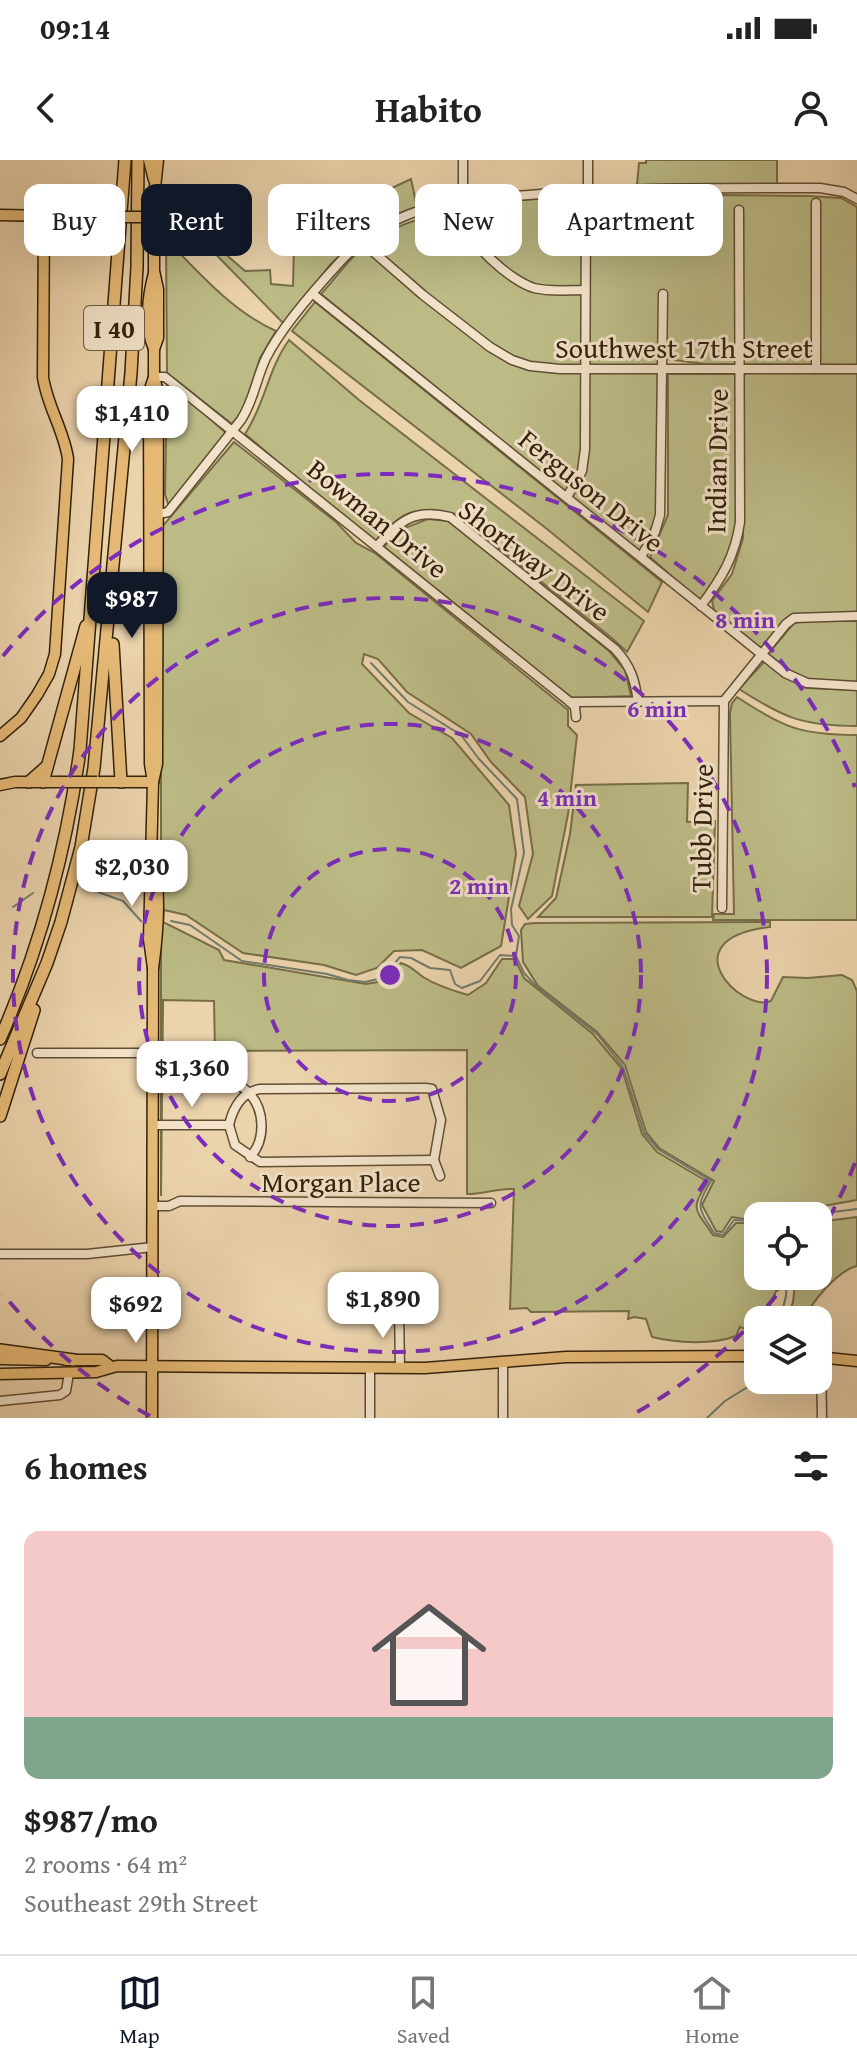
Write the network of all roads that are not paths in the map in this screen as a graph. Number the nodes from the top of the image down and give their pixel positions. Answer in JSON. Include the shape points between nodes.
{"nodes":[{"id":1,"x":125,"y":160,"type":"edge"},
{"id":2,"x":138,"y":160,"type":"edge"},
{"id":3,"x":149,"y":160,"type":"edge"},
{"id":4,"x":158,"y":160,"type":"edge"},
{"id":5,"x":463,"y":160,"type":"edge"},
{"id":6,"x":588,"y":160,"type":"edge"},
{"id":7,"x":154,"y":180,"type":"junction"},
{"id":8,"x":153,"y":184,"type":"edge"},
{"id":9,"x":463,"y":184,"type":"edge"},
{"id":10,"x":588,"y":184,"type":"edge"},
{"id":11,"x":723,"y":189,"type":"edge"},
{"id":12,"x":857,"y":199,"type":"edge"},
{"id":13,"x":816,"y":203,"type":"dead end"},
{"id":14,"x":739,"y":210,"type":"dead end"},
{"id":15,"x":0,"y":215,"type":"edge"},
{"id":16,"x":24,"y":216,"type":"edge"},
{"id":17,"x":44,"y":256,"type":"edge"},
{"id":18,"x":152,"y":256,"type":"edge"},
{"id":19,"x":347,"y":256,"type":"edge"},
{"id":20,"x":378,"y":256,"type":"edge"},
{"id":21,"x":486,"y":256,"type":"edge"},
{"id":22,"x":585,"y":256,"type":"edge"},
{"id":23,"x":585,"y":290,"type":"junction"},
{"id":24,"x":313,"y":294,"type":"junction"},
{"id":25,"x":663,"y":294,"type":"dead end"},
{"id":26,"x":661,"y":368,"type":"junction"},
{"id":27,"x":586,"y":369,"type":"junction"},
{"id":28,"x":740,"y":369,"type":"junction"},
{"id":29,"x":816,"y":369,"type":"junction"},
{"id":30,"x":857,"y":369,"type":"edge"},
{"id":31,"x":154,"y":377,"type":"junction"},
{"id":32,"x":233,"y":430,"type":"junction"},
{"id":33,"x":567,"y":497,"type":"junction"},
{"id":34,"x":154,"y":515,"type":"junction"},
{"id":35,"x":377,"y":546,"type":"junction"},
{"id":36,"x":641,"y":557,"type":"junction"},
{"id":37,"x":111,"y":583,"type":"junction"},
{"id":38,"x":92,"y":606,"type":"junction"},
{"id":39,"x":701,"y":606,"type":"junction"},
{"id":40,"x":857,"y":616,"type":"edge"},
{"id":41,"x":763,"y":655,"type":"junction"},
{"id":42,"x":857,"y":686,"type":"edge"},
{"id":43,"x":724,"y":701,"type":"junction"},
{"id":44,"x":570,"y":702,"type":"junction"},
{"id":45,"x":638,"y":702,"type":"junction"},
{"id":46,"x":576,"y":717,"type":"dead end"},
{"id":47,"x":0,"y":736,"type":"edge"},
{"id":48,"x":46,"y":767,"type":"junction"},
{"id":49,"x":29,"y":782,"type":"junction"},
{"id":50,"x":43,"y":782,"type":"junction"},
{"id":51,"x":115,"y":782,"type":"junction"},
{"id":52,"x":153,"y":782,"type":"junction"},
{"id":53,"x":0,"y":785,"type":"edge"},
{"id":54,"x":722,"y":908,"type":"dead end"},
{"id":55,"x":47,"y":963,"type":"junction"},
{"id":56,"x":9,"y":1019,"type":"junction"},
{"id":57,"x":0,"y":1032,"type":"edge"},
{"id":58,"x":0,"y":1039,"type":"edge"},
{"id":59,"x":37,"y":1053,"type":"dead end"},
{"id":60,"x":153,"y":1053,"type":"junction"},
{"id":61,"x":0,"y":1074,"type":"edge"},
{"id":62,"x":223,"y":1075,"type":"dead end"},
{"id":63,"x":248,"y":1091,"type":"junction"},
{"id":64,"x":0,"y":1116,"type":"edge"},
{"id":65,"x":154,"y":1125,"type":"junction"},
{"id":66,"x":229,"y":1125,"type":"junction"},
{"id":67,"x":250,"y":1157,"type":"junction"},
{"id":68,"x":434,"y":1160,"type":"junction"},
{"id":69,"x":440,"y":1176,"type":"dead end"},
{"id":70,"x":491,"y":1203,"type":"dead end"},
{"id":71,"x":153,"y":1209,"type":"junction"},
{"id":72,"x":153,"y":1247,"type":"junction"},
{"id":73,"x":0,"y":1254,"type":"edge"},
{"id":74,"x":399,"y":1310,"type":"dead end"},
{"id":75,"x":0,"y":1350,"type":"edge"},
{"id":76,"x":744,"y":1356,"type":"edge"},
{"id":77,"x":832,"y":1358,"type":"edge"},
{"id":78,"x":0,"y":1359,"type":"edge"},
{"id":79,"x":74,"y":1360,"type":"junction"},
{"id":80,"x":857,"y":1361,"type":"edge"},
{"id":81,"x":503,"y":1362,"type":"junction"},
{"id":82,"x":110,"y":1366,"type":"junction"},
{"id":83,"x":153,"y":1367,"type":"junction"},
{"id":84,"x":370,"y":1368,"type":"junction"},
{"id":85,"x":400,"y":1368,"type":"junction"},
{"id":86,"x":69,"y":1373,"type":"junction"},
{"id":87,"x":0,"y":1374,"type":"edge"},
{"id":88,"x":821,"y":1394,"type":"edge"},
{"id":89,"x":0,"y":1401,"type":"edge"},
{"id":90,"x":152,"y":1418,"type":"edge"},
{"id":91,"x":370,"y":1418,"type":"edge"},
{"id":92,"x":503,"y":1418,"type":"edge"},
{"id":93,"x":822,"y":1418,"type":"edge"}],
"edges":[{"from":1,"to":38,"type":"highway","number":"I 40"},
{"from":2,"to":37,"type":"highway","number":"I 40","via":[[135,319]]},
{"from":3,"to":7,"type":"main road"},
{"from":4,"to":7,"type":"main road"},
{"from":5,"to":9,"type":"street"},
{"from":6,"to":10,"type":"street"},
{"from":7,"to":8,"type":"main road"},
{"from":11,"to":12,"type":"street","via":[[820,188]]},
{"from":13,"to":29,"type":"street"},
{"from":14,"to":28,"type":"street","name":"Indian Drive"},
{"from":15,"to":16,"type":"main road"},
{"from":17,"to":47,"type":"main road","via":[[43,377],[68,459],[58,636],[49,674],[37,695]]},
{"from":18,"to":31,"type":"main road","via":[[149,338]]},
{"from":19,"to":24,"type":"street"},
{"from":20,"to":27,"type":"street","name":"Southwest 17th Street","via":[[512,360],[543,369]]},
{"from":21,"to":23,"type":"street","via":[[537,289]]},
{"from":22,"to":23,"type":"street"},
{"from":23,"to":27,"type":"street"},
{"from":24,"to":32,"type":"street","via":[[272,347],[250,407]]},
{"from":24,"to":33,"type":"street","name":"Ferguson Drive"},
{"from":25,"to":26,"type":"street"},
{"from":26,"to":27,"type":"street","name":"Southwest 17th Street"},
{"from":26,"to":28,"type":"street","name":"Southwest 17th Street"},
{"from":26,"to":36,"type":"street","via":[[660,515]]},
{"from":27,"to":33,"type":"street","via":[[584,462]]},
{"from":28,"to":29,"type":"street","name":"Southwest 17th Street"},
{"from":28,"to":39,"type":"street","name":"Indian Drive","via":[[737,543],[726,573]]},
{"from":29,"to":30,"type":"street","name":"Southwest 17th Street"},
{"from":31,"to":32,"type":"street","name":"Bowman Drive","via":[[165,377]]},
{"from":31,"to":34,"type":"main road","via":[[149,392]]},
{"from":32,"to":34,"type":"street","via":[[168,512]]},
{"from":32,"to":35,"type":"street","name":"Bowman Drive"},
{"from":33,"to":36,"type":"street","name":"Ferguson Drive"},
{"from":34,"to":52,"type":"main road"},
{"from":35,"to":44,"type":"street","name":"Bowman Drive"},
{"from":35,"to":45,"type":"street","name":"Shortway Drive","via":[[406,519],[434,513],[450,517],[615,649],[629,664]]},
{"from":36,"to":39,"type":"street","name":"Ferguson Drive"},
{"from":37,"to":51,"type":"highway"},
{"from":37,"to":55,"type":"highway","number":"I 40","via":[[89,800],[73,881]]},
{"from":38,"to":48,"type":"highway"},
{"from":38,"to":56,"type":"highway","number":"I 40","via":[[66,843],[47,917]]},
{"from":39,"to":41,"type":"street","name":"Ferguson Drive"},
{"from":40,"to":41,"type":"street","via":[[794,618]]},
{"from":41,"to":42,"type":"street","name":"Ferguson Drive","via":[[797,680]]},
{"from":41,"to":43,"type":"street"},
{"from":43,"to":45,"type":"street"},
{"from":43,"to":54,"type":"street","name":"Tubb Drive"},
{"from":44,"to":45,"type":"street"},
{"from":44,"to":46,"type":"street","name":"Bowman Drive"},
{"from":48,"to":49,"type":"highway"},
{"from":48,"to":50,"type":"highway"},
{"from":49,"to":50,"type":"main road"},
{"from":49,"to":53,"type":"main road"},
{"from":50,"to":51,"type":"main road","bridge":true},
{"from":51,"to":52,"type":"main road"},
{"from":52,"to":60,"type":"main road"},
{"from":55,"to":61,"type":"highway","number":"I 40"},
{"from":55,"to":64,"type":"highway"},
{"from":56,"to":57,"type":"highway"},
{"from":56,"to":58,"type":"highway","number":"I 40"},
{"from":59,"to":60,"type":"street"},
{"from":60,"to":65,"type":"main road"},
{"from":62,"to":63,"type":"street"},
{"from":63,"to":66,"type":"street"},
{"from":63,"to":67,"type":"street","via":[[261,1116],[259,1145]]},
{"from":63,"to":68,"type":"street","via":[[432,1089],[441,1120]]},
{"from":65,"to":66,"type":"street"},
{"from":65,"to":71,"type":"main road"},
{"from":66,"to":67,"type":"street","via":[[235,1145]]},
{"from":67,"to":68,"type":"street","via":[[260,1162]]},
{"from":68,"to":69,"type":"street"},
{"from":70,"to":71,"type":"street","name":"Morgan Place","via":[[192,1203],[170,1211]]},
{"from":71,"to":72,"type":"main road"},
{"from":72,"to":73,"type":"street"},
{"from":72,"to":83,"type":"main road"},
{"from":74,"to":85,"type":"street"},
{"from":75,"to":79,"type":"highway"},
{"from":76,"to":81,"type":"main road"},
{"from":77,"to":80,"type":"main road"},
{"from":78,"to":79,"type":"main road"},
{"from":79,"to":82,"type":"main road","via":[[102,1360]]},
{"from":81,"to":85,"type":"main road"},
{"from":81,"to":92,"type":"street"},
{"from":82,"to":83,"type":"main road"},
{"from":82,"to":86,"type":"main road"},
{"from":83,"to":84,"type":"main road"},
{"from":83,"to":90,"type":"main road"},
{"from":84,"to":85,"type":"main road"},
{"from":84,"to":91,"type":"street"},
{"from":86,"to":87,"type":"main road"},
{"from":86,"to":89,"type":"street","via":[[66,1391],[60,1395]]},
{"from":88,"to":93,"type":"street"}]}
